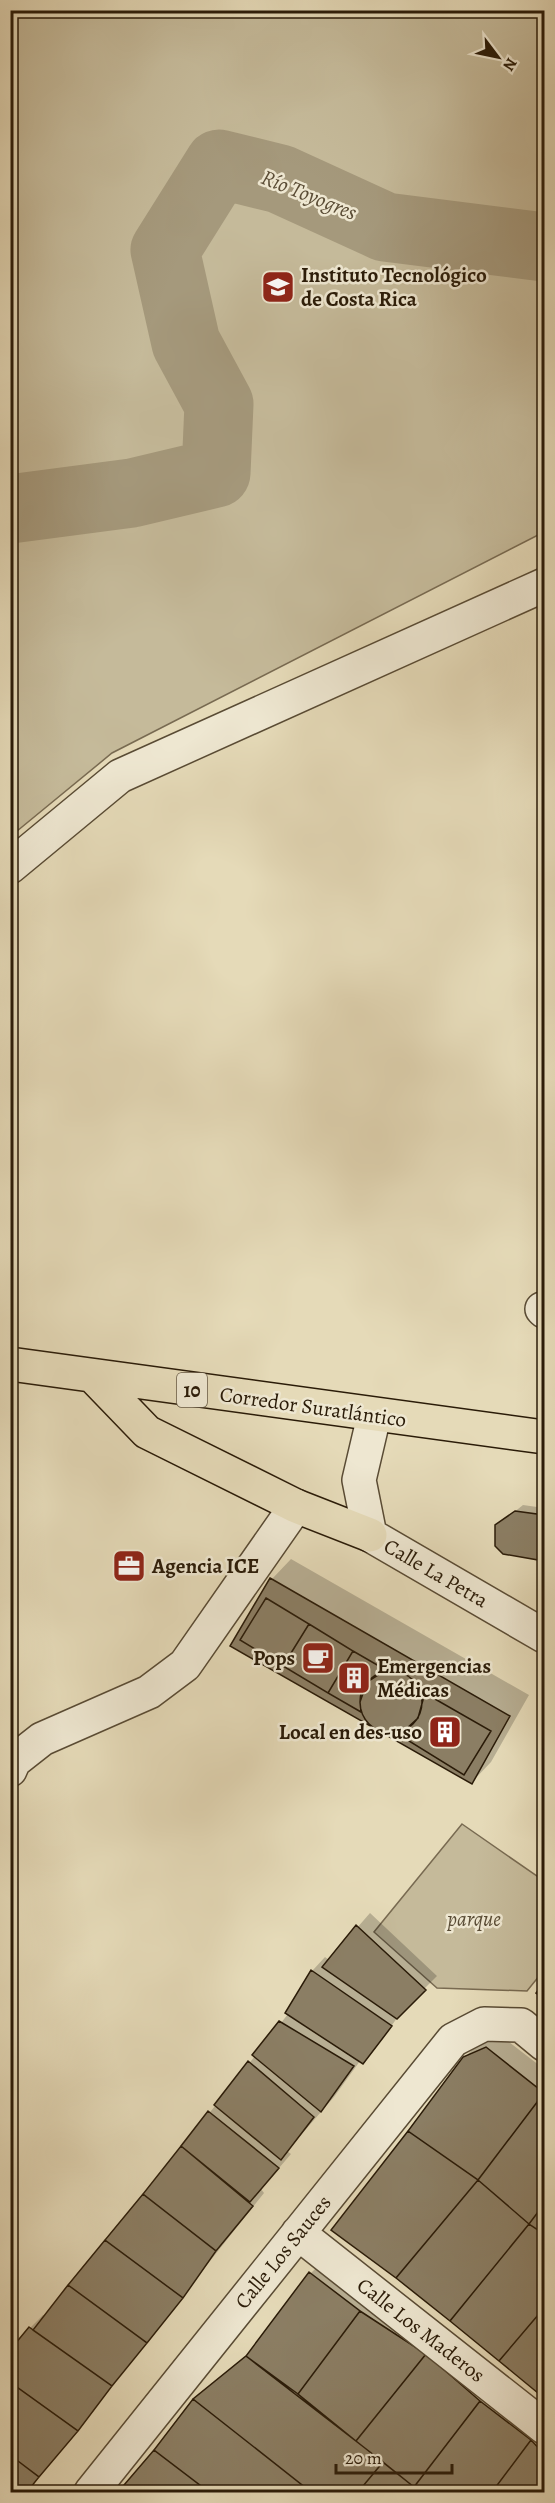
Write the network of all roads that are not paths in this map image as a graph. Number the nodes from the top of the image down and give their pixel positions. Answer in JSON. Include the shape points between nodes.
{"nodes":[{"id":1,"x":544,"y":585,"type":"edge"},
{"id":2,"x":10,"y":867,"type":"edge"},
{"id":3,"x":10,"y":1364,"type":"edge"},
{"id":4,"x":93,"y":1376,"type":"junction"},
{"id":5,"x":374,"y":1416,"type":"junction"},
{"id":6,"x":544,"y":1437,"type":"edge"},
{"id":7,"x":296,"y":1506,"type":"junction"},
{"id":8,"x":370,"y":1535,"type":"junction"},
{"id":9,"x":544,"y":1636,"type":"edge"},
{"id":10,"x":10,"y":1770,"type":"edge"},
{"id":11,"x":544,"y":2044,"type":"edge"},
{"id":12,"x":298,"y":2233,"type":"junction"},
{"id":13,"x":544,"y":2427,"type":"edge"},
{"id":14,"x":92,"y":2493,"type":"edge"}],
"edges":[{"from":1,"to":2,"type":"street","via":[[120,776]]},
{"from":3,"to":4,"type":"main road","name":"Corredor Suratlántico","number":"10"},
{"from":4,"to":5,"type":"main road","name":"Corredor Suratlántico","number":"10"},
{"from":4,"to":7,"type":"main road","via":[[147,1432]]},
{"from":5,"to":6,"type":"main road","name":"Corredor Suratlántico","number":"10"},
{"from":5,"to":8,"type":"street","name":"Calle La Petra","via":[[359,1479]]},
{"from":7,"to":8,"type":"main road"},
{"from":7,"to":10,"type":"street","via":[[185,1665],[149,1692],[42,1740],[14,1761]]},
{"from":8,"to":9,"type":"street","name":"Calle La Petra"},
{"from":11,"to":12,"type":"street","name":"Calle Los Sauces","via":[[521,2025],[484,2024],[453,2040]]},
{"from":12,"to":13,"type":"street","name":"Calle Los Maderos"},
{"from":12,"to":14,"type":"street","name":"Calle Los Sauces"}]}
